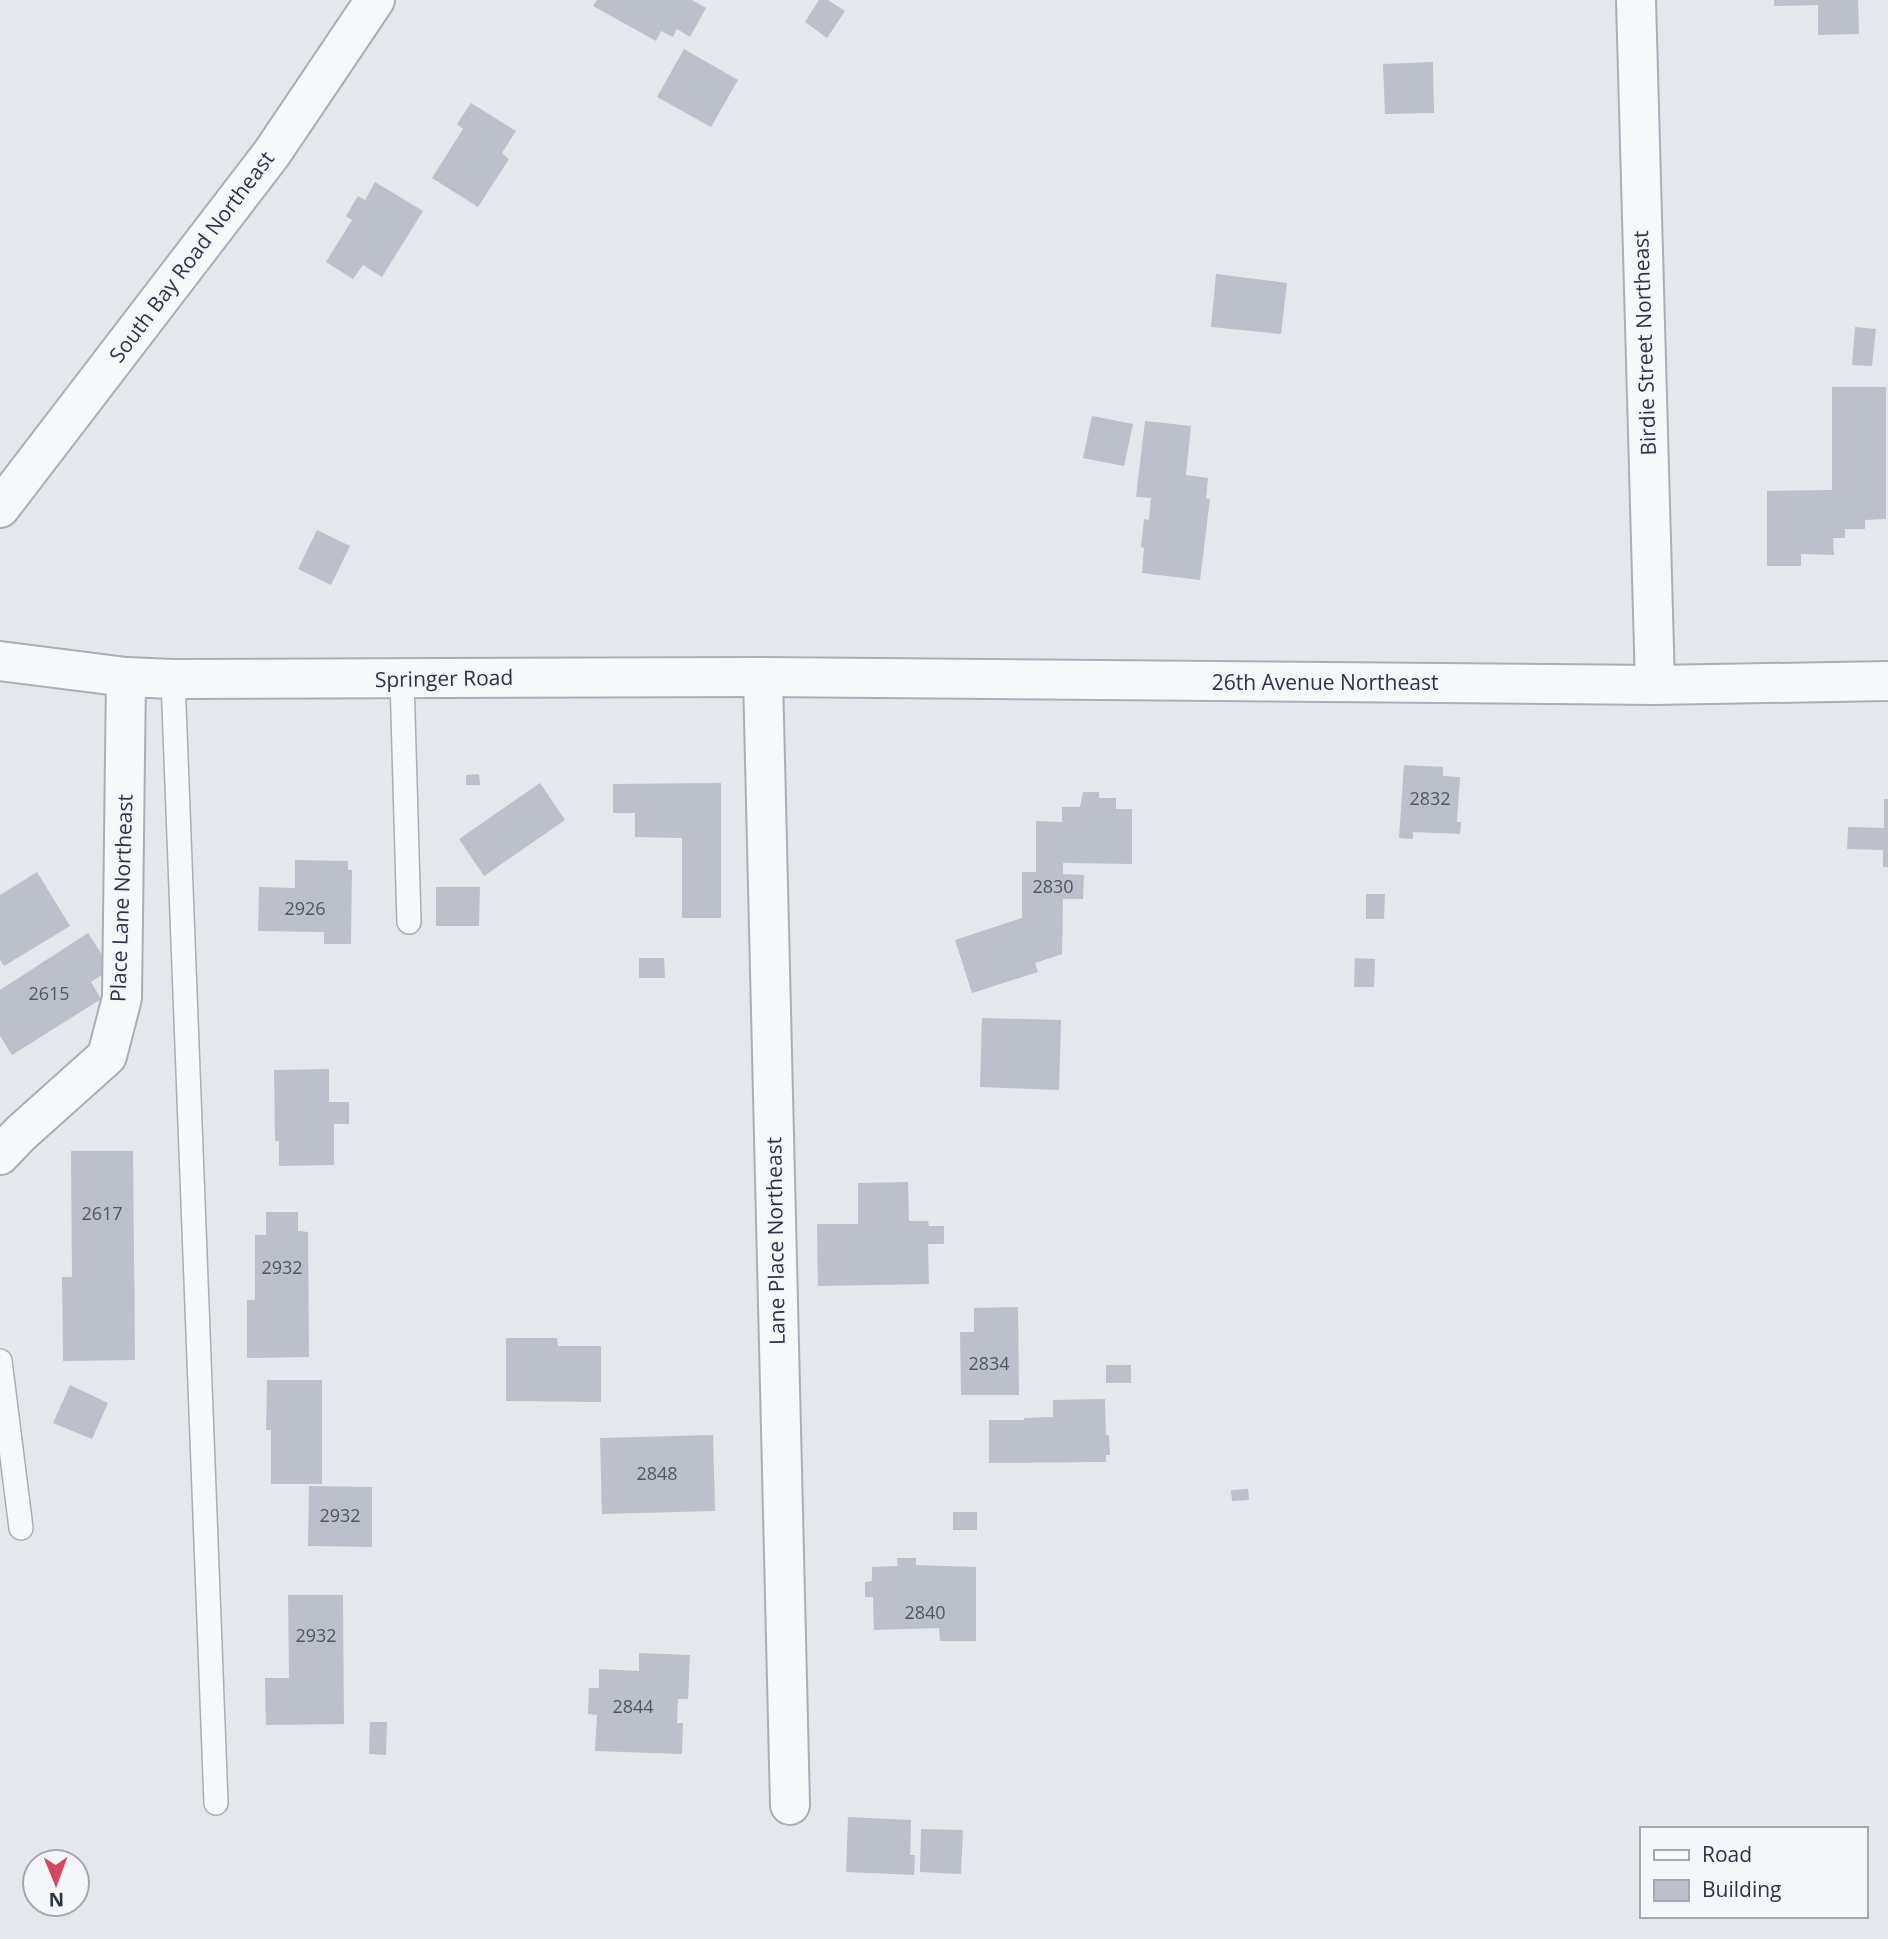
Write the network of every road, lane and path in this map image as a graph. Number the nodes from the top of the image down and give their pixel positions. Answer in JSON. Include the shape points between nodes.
{"nodes":[{"id":1,"x":375,"y":0,"type":"edge"},
{"id":2,"x":1636,"y":0,"type":"edge"},
{"id":3,"x":0,"y":508,"type":"edge"},
{"id":4,"x":0,"y":661,"type":"edge"},
{"id":5,"x":126,"y":677,"type":"junction"},
{"id":6,"x":763,"y":677,"type":"junction"},
{"id":7,"x":173,"y":679,"type":"junction"},
{"id":8,"x":402,"y":680,"type":"junction"},
{"id":9,"x":1888,"y":681,"type":"edge"},
{"id":10,"x":1655,"y":685,"type":"junction"},
{"id":11,"x":410,"y":922,"type":"dead end"},
{"id":12,"x":0,"y":1155,"type":"edge"},
{"id":13,"x":0,"y":1361,"type":"edge"},
{"id":14,"x":21,"y":1528,"type":"dead end"},
{"id":15,"x":216,"y":1803,"type":"dead end"},
{"id":16,"x":790,"y":1805,"type":"dead end"}],
"edges":[{"from":1,"to":3,"type":"street","name":"South Bay Road Northeast","via":[[272,153]]},
{"from":2,"to":10,"type":"street","name":"Birdie Street Northeast"},
{"from":4,"to":5,"type":"street"},
{"from":5,"to":7,"type":"street","name":"Springer Road"},
{"from":5,"to":12,"type":"street","name":"Place Lane Northeast","via":[[122,998],[107,1056]]},
{"from":6,"to":8,"type":"street","name":"Springer Road"},
{"from":6,"to":10,"type":"street","name":"26th Avenue Northeast"},
{"from":6,"to":16,"type":"street","name":"Lane Place Northeast"},
{"from":7,"to":8,"type":"street","name":"Springer Road"},
{"from":7,"to":15,"type":"lane"},
{"from":8,"to":11,"type":"lane"},
{"from":9,"to":10,"type":"street","name":"26th Avenue Northeast"},
{"from":13,"to":14,"type":"lane"}]}
